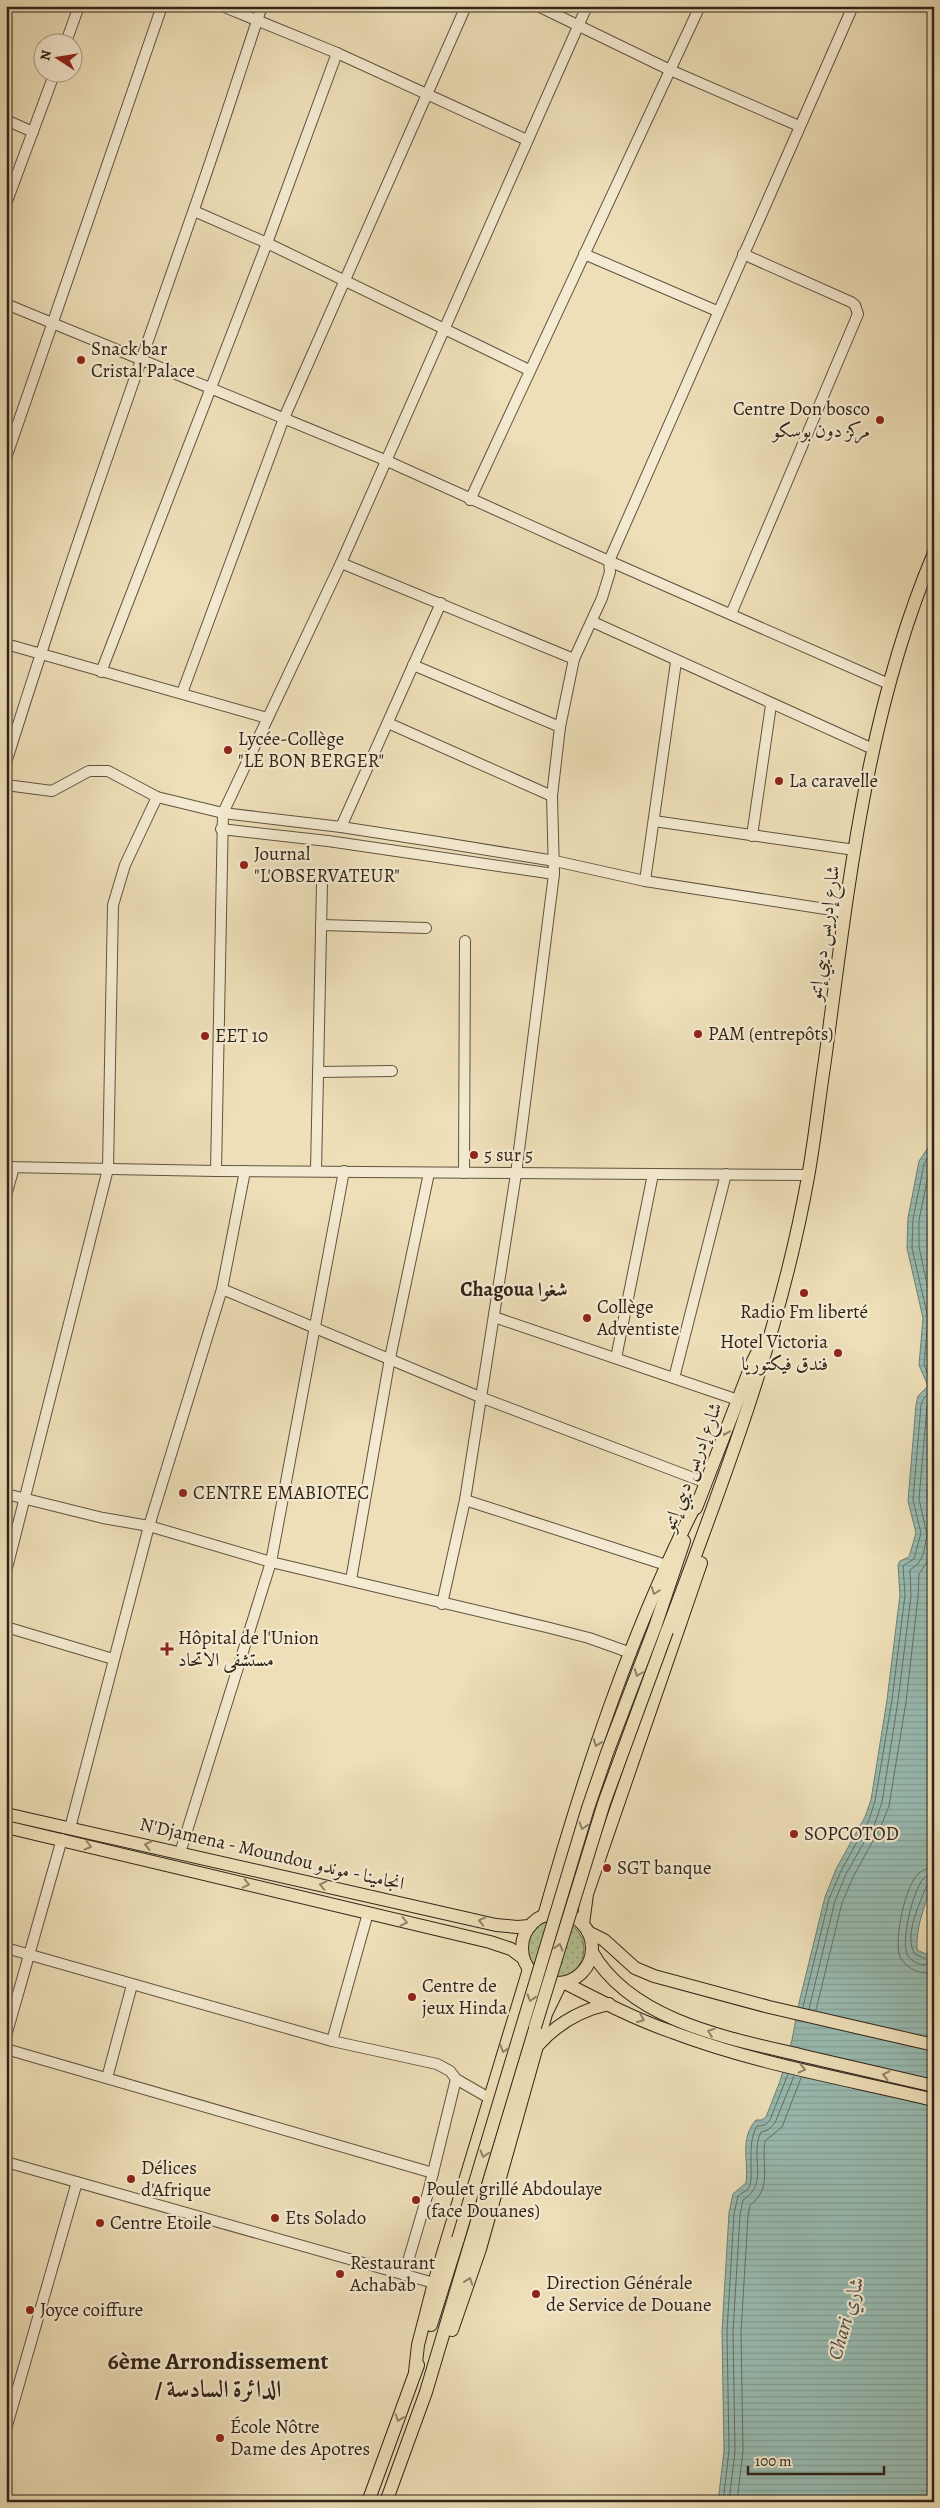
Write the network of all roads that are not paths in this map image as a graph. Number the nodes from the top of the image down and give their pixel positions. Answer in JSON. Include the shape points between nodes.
{"nodes":[{"id":1,"x":79,"y":6,"type":"edge"},
{"id":2,"x":162,"y":6,"type":"edge"},
{"id":3,"x":222,"y":6,"type":"edge"},
{"id":4,"x":262,"y":6,"type":"edge"},
{"id":5,"x":466,"y":6,"type":"edge"},
{"id":6,"x":538,"y":6,"type":"edge"},
{"id":7,"x":588,"y":6,"type":"edge"},
{"id":8,"x":700,"y":6,"type":"edge"},
{"id":9,"x":853,"y":6,"type":"edge"},
{"id":10,"x":257,"y":21,"type":"junction"},
{"id":11,"x":579,"y":25,"type":"junction"},
{"id":12,"x":70,"y":32,"type":"edge"},
{"id":13,"x":337,"y":53,"type":"junction"},
{"id":14,"x":670,"y":70,"type":"junction"},
{"id":15,"x":50,"y":82,"type":"edge"},
{"id":16,"x":425,"y":95,"type":"junction"},
{"id":17,"x":6,"y":120,"type":"edge"},
{"id":18,"x":799,"y":126,"type":"junction"},
{"id":19,"x":32,"y":132,"type":"junction"},
{"id":20,"x":527,"y":140,"type":"junction"},
{"id":21,"x":6,"y":204,"type":"edge"},
{"id":22,"x":194,"y":211,"type":"junction"},
{"id":23,"x":267,"y":243,"type":"junction"},
{"id":24,"x":584,"y":254,"type":"junction"},
{"id":25,"x":743,"y":254,"type":"junction"},
{"id":26,"x":344,"y":282,"type":"junction"},
{"id":27,"x":6,"y":304,"type":"edge"},
{"id":28,"x":718,"y":311,"type":"junction"},
{"id":29,"x":54,"y":323,"type":"junction"},
{"id":30,"x":443,"y":329,"type":"junction"},
{"id":31,"x":140,"y":358,"type":"junction"},
{"id":32,"x":529,"y":370,"type":"junction"},
{"id":33,"x":210,"y":386,"type":"junction"},
{"id":34,"x":284,"y":418,"type":"junction"},
{"id":35,"x":6,"y":458,"type":"edge"},
{"id":36,"x":385,"y":460,"type":"junction"},
{"id":37,"x":470,"y":500,"type":"junction"},
{"id":38,"x":934,"y":552,"type":"edge"},
{"id":39,"x":609,"y":562,"type":"junction"},
{"id":40,"x":341,"y":563,"type":"junction"},
{"id":41,"x":441,"y":603,"type":"junction"},
{"id":42,"x":731,"y":614,"type":"junction"},
{"id":43,"x":592,"y":622,"type":"junction"},
{"id":44,"x":6,"y":644,"type":"edge"},
{"id":45,"x":40,"y":654,"type":"junction"},
{"id":46,"x":574,"y":659,"type":"junction"},
{"id":47,"x":676,"y":662,"type":"junction"},
{"id":48,"x":413,"y":665,"type":"junction"},
{"id":49,"x":101,"y":672,"type":"junction"},
{"id":50,"x":889,"y":684,"type":"junction"},
{"id":51,"x":182,"y":693,"type":"junction"},
{"id":52,"x":771,"y":705,"type":"junction"},
{"id":53,"x":267,"y":718,"type":"junction"},
{"id":54,"x":388,"y":723,"type":"junction"},
{"id":55,"x":560,"y":727,"type":"junction"},
{"id":56,"x":873,"y":749,"type":"junction"},
{"id":57,"x":6,"y":763,"type":"edge"},
{"id":58,"x":6,"y":785,"type":"edge"},
{"id":59,"x":552,"y":796,"type":"junction"},
{"id":60,"x":157,"y":797,"type":"junction"},
{"id":61,"x":223,"y":813,"type":"junction"},
{"id":62,"x":654,"y":821,"type":"junction"},
{"id":63,"x":341,"y":827,"type":"junction"},
{"id":64,"x":222,"y":829,"type":"junction"},
{"id":65,"x":752,"y":836,"type":"junction"},
{"id":66,"x":438,"y":842,"type":"junction"},
{"id":67,"x":855,"y":850,"type":"junction"},
{"id":68,"x":435,"y":857,"type":"junction"},
{"id":69,"x":555,"y":861,"type":"junction"},
{"id":70,"x":554,"y":874,"type":"junction"},
{"id":71,"x":646,"y":881,"type":"junction"},
{"id":72,"x":322,"y":883,"type":"dead end"},
{"id":73,"x":845,"y":912,"type":"junction"},
{"id":74,"x":321,"y":926,"type":"junction"},
{"id":75,"x":426,"y":928,"type":"dead end"},
{"id":76,"x":465,"y":941,"type":"dead end"},
{"id":77,"x":392,"y":1071,"type":"dead end"},
{"id":78,"x":318,"y":1072,"type":"junction"},
{"id":79,"x":10,"y":1167,"type":"edge"},
{"id":80,"x":108,"y":1169,"type":"junction"},
{"id":81,"x":216,"y":1171,"type":"junction"},
{"id":82,"x":245,"y":1171,"type":"junction"},
{"id":83,"x":316,"y":1171,"type":"junction"},
{"id":84,"x":344,"y":1171,"type":"junction"},
{"id":85,"x":429,"y":1173,"type":"junction"},
{"id":86,"x":464,"y":1173,"type":"junction"},
{"id":87,"x":516,"y":1174,"type":"junction"},
{"id":88,"x":653,"y":1174,"type":"junction"},
{"id":89,"x":726,"y":1174,"type":"junction"},
{"id":90,"x":809,"y":1175,"type":"junction"},
{"id":91,"x":6,"y":1196,"type":"edge"},
{"id":92,"x":222,"y":1288,"type":"junction"},
{"id":93,"x":494,"y":1317,"type":"junction"},
{"id":94,"x":772,"y":1323,"type":"junction"},
{"id":95,"x":315,"y":1328,"type":"junction"},
{"id":96,"x":390,"y":1358,"type":"junction"},
{"id":97,"x":616,"y":1358,"type":"junction"},
{"id":98,"x":674,"y":1378,"type":"junction"},
{"id":99,"x":480,"y":1397,"type":"junction"},
{"id":100,"x":738,"y":1400,"type":"junction"},
{"id":101,"x":704,"y":1482,"type":"junction"},
{"id":102,"x":6,"y":1494,"type":"edge"},
{"id":103,"x":26,"y":1498,"type":"junction"},
{"id":104,"x":465,"y":1500,"type":"junction"},
{"id":105,"x":698,"y":1500,"type":"junction"},
{"id":106,"x":714,"y":1506,"type":"junction"},
{"id":107,"x":149,"y":1526,"type":"junction"},
{"id":108,"x":271,"y":1562,"type":"junction"},
{"id":109,"x":666,"y":1564,"type":"junction"},
{"id":110,"x":6,"y":1572,"type":"edge"},
{"id":111,"x":351,"y":1580,"type":"junction"},
{"id":112,"x":442,"y":1604,"type":"junction"},
{"id":113,"x":6,"y":1627,"type":"edge"},
{"id":114,"x":661,"y":1629,"type":"junction"},
{"id":115,"x":631,"y":1653,"type":"junction"},
{"id":116,"x":113,"y":1659,"type":"junction"},
{"id":117,"x":6,"y":1814,"type":"edge"},
{"id":118,"x":6,"y":1827,"type":"edge"},
{"id":119,"x":70,"y":1828,"type":"junction"},
{"id":120,"x":62,"y":1839,"type":"junction"},
{"id":121,"x":180,"y":1853,"type":"junction"},
{"id":122,"x":368,"y":1913,"type":"junction"},
{"id":123,"x":544,"y":1916,"type":"junction"},
{"id":124,"x":530,"y":1926,"type":"junction"},
{"id":125,"x":586,"y":1928,"type":"junction"},
{"id":126,"x":6,"y":1948,"type":"edge"},
{"id":127,"x":592,"y":1952,"type":"junction"},
{"id":128,"x":29,"y":1954,"type":"junction"},
{"id":129,"x":526,"y":1963,"type":"junction"},
{"id":130,"x":563,"y":1983,"type":"junction"},
{"id":131,"x":132,"y":1985,"type":"junction"},
{"id":132,"x":608,"y":2004,"type":"junction"},
{"id":133,"x":6,"y":2036,"type":"edge"},
{"id":134,"x":332,"y":2041,"type":"junction"},
{"id":135,"x":934,"y":2045,"type":"edge"},
{"id":136,"x":538,"y":2046,"type":"junction"},
{"id":137,"x":6,"y":2049,"type":"edge"},
{"id":138,"x":107,"y":2078,"type":"junction"},
{"id":139,"x":456,"y":2079,"type":"junction"},
{"id":140,"x":934,"y":2086,"type":"edge"},
{"id":141,"x":489,"y":2098,"type":"junction"},
{"id":142,"x":934,"y":2100,"type":"edge"},
{"id":143,"x":6,"y":2162,"type":"edge"},
{"id":144,"x":433,"y":2173,"type":"junction"},
{"id":145,"x":77,"y":2182,"type":"junction"},
{"id":146,"x":464,"y":2241,"type":"junction"},
{"id":147,"x":404,"y":2275,"type":"junction"},
{"id":148,"x":434,"y":2283,"type":"junction"},
{"id":149,"x":415,"y":2372,"type":"junction"},
{"id":150,"x":426,"y":2392,"type":"junction"},
{"id":151,"x":6,"y":2429,"type":"edge"},
{"id":152,"x":368,"y":2502,"type":"edge"},
{"id":153,"x":386,"y":2502,"type":"edge"}],
"edges":[{"from":1,"to":12,"type":"street"},
{"from":2,"to":29,"type":"street"},
{"from":3,"to":10,"type":"street"},
{"from":4,"to":10,"type":"street"},
{"from":5,"to":16,"type":"street"},
{"from":6,"to":11,"type":"street"},
{"from":7,"to":11,"type":"street"},
{"from":8,"to":14,"type":"street"},
{"from":9,"to":18,"type":"street"},
{"from":10,"to":13,"type":"street"},
{"from":10,"to":22,"type":"street"},
{"from":11,"to":14,"type":"street"},
{"from":11,"to":20,"type":"street"},
{"from":13,"to":16,"type":"street"},
{"from":13,"to":23,"type":"street"},
{"from":14,"to":18,"type":"street"},
{"from":14,"to":24,"type":"street"},
{"from":15,"to":19,"type":"street"},
{"from":16,"to":20,"type":"street"},
{"from":16,"to":26,"type":"street"},
{"from":17,"to":19,"type":"street"},
{"from":18,"to":25,"type":"street"},
{"from":19,"to":21,"type":"street"},
{"from":20,"to":30,"type":"street"},
{"from":22,"to":23,"type":"street"},
{"from":22,"to":31,"type":"street"},
{"from":23,"to":26,"type":"street"},
{"from":23,"to":33,"type":"street"},
{"from":24,"to":28,"type":"street"},
{"from":24,"to":32,"type":"street"},
{"from":25,"to":28,"type":"street"},
{"from":25,"to":42,"type":"street","via":[[851,302],[858,314]]},
{"from":26,"to":30,"type":"street"},
{"from":26,"to":34,"type":"street"},
{"from":27,"to":29,"type":"street"},
{"from":28,"to":39,"type":"street"},
{"from":29,"to":31,"type":"street"},
{"from":29,"to":35,"type":"street"},
{"from":30,"to":32,"type":"street"},
{"from":30,"to":36,"type":"street"},
{"from":31,"to":33,"type":"street"},
{"from":31,"to":45,"type":"street"},
{"from":32,"to":37,"type":"street"},
{"from":33,"to":34,"type":"street"},
{"from":33,"to":49,"type":"street"},
{"from":34,"to":36,"type":"street"},
{"from":34,"to":51,"type":"street"},
{"from":36,"to":37,"type":"street"},
{"from":36,"to":40,"type":"street"},
{"from":37,"to":39,"type":"street"},
{"from":38,"to":50,"type":"main road","name":"شارع إدريس ديبي إتنو","via":[[918,589]]},
{"from":39,"to":42,"type":"street"},
{"from":39,"to":43,"type":"street","via":[[608,584]]},
{"from":40,"to":41,"type":"street"},
{"from":40,"to":53,"type":"street"},
{"from":41,"to":46,"type":"street"},
{"from":41,"to":48,"type":"street"},
{"from":42,"to":50,"type":"street"},
{"from":43,"to":46,"type":"street"},
{"from":43,"to":47,"type":"street"},
{"from":44,"to":45,"type":"street"},
{"from":45,"to":49,"type":"street"},
{"from":45,"to":57,"type":"street"},
{"from":46,"to":55,"type":"street"},
{"from":47,"to":52,"type":"street"},
{"from":47,"to":62,"type":"street"},
{"from":48,"to":54,"type":"street"},
{"from":48,"to":55,"type":"street"},
{"from":49,"to":51,"type":"street"},
{"from":50,"to":56,"type":"main road","name":"شارع إدريس ديبي إتنو"},
{"from":51,"to":53,"type":"street"},
{"from":52,"to":56,"type":"street"},
{"from":52,"to":65,"type":"street"},
{"from":53,"to":61,"type":"street"},
{"from":54,"to":59,"type":"street"},
{"from":54,"to":63,"type":"street"},
{"from":55,"to":59,"type":"street"},
{"from":56,"to":67,"type":"main road","name":"شارع إدريس ديبي إتنو"},
{"from":58,"to":60,"type":"street","via":[[52,791],[80,775],[98,770],[119,775]]},
{"from":59,"to":69,"type":"street"},
{"from":60,"to":61,"type":"street"},
{"from":60,"to":80,"type":"street","via":[[125,865],[113,905]]},
{"from":61,"to":63,"type":"street"},
{"from":61,"to":64,"type":"street"},
{"from":62,"to":65,"type":"street"},
{"from":62,"to":71,"type":"street"},
{"from":63,"to":66,"type":"street"},
{"from":64,"to":68,"type":"street"},
{"from":64,"to":81,"type":"street"},
{"from":65,"to":67,"type":"street"},
{"from":66,"to":68,"type":"street"},
{"from":66,"to":69,"type":"street"},
{"from":67,"to":73,"type":"main road","name":"شارع إدريس ديبي إتنو"},
{"from":68,"to":70,"type":"street"},
{"from":69,"to":70,"type":"street"},
{"from":69,"to":71,"type":"street"},
{"from":70,"to":87,"type":"street"},
{"from":71,"to":73,"type":"street"},
{"from":72,"to":74,"type":"street"},
{"from":73,"to":90,"type":"main road","name":"شارع إدريس ديبي إتنو"},
{"from":74,"to":75,"type":"street"},
{"from":74,"to":78,"type":"street"},
{"from":76,"to":86,"type":"street"},
{"from":77,"to":78,"type":"street"},
{"from":78,"to":83,"type":"street"},
{"from":79,"to":80,"type":"street"},
{"from":79,"to":91,"type":"street"},
{"from":80,"to":81,"type":"street"},
{"from":80,"to":103,"type":"street"},
{"from":81,"to":82,"type":"street"},
{"from":82,"to":83,"type":"street"},
{"from":82,"to":92,"type":"street"},
{"from":83,"to":84,"type":"street"},
{"from":84,"to":85,"type":"street"},
{"from":84,"to":95,"type":"street"},
{"from":85,"to":86,"type":"street"},
{"from":85,"to":96,"type":"street"},
{"from":86,"to":87,"type":"street"},
{"from":87,"to":88,"type":"street"},
{"from":87,"to":93,"type":"street"},
{"from":88,"to":89,"type":"street"},
{"from":88,"to":97,"type":"street"},
{"from":89,"to":90,"type":"street"},
{"from":89,"to":98,"type":"street"},
{"from":90,"to":94,"type":"main road","name":"شارع إدريس ديبي إتنو","via":[[791,1260]]},
{"from":92,"to":95,"type":"street"},
{"from":92,"to":107,"type":"street"},
{"from":93,"to":97,"type":"street"},
{"from":93,"to":99,"type":"street"},
{"from":94,"to":100,"type":"main road","name":"شارع إدريس ديبي إتنو"},
{"from":94,"to":106,"type":"main road","name":"شارع إدريس ديبي إتنو","via":[[760,1376]]},
{"from":95,"to":96,"type":"street"},
{"from":95,"to":108,"type":"street"},
{"from":96,"to":99,"type":"street"},
{"from":96,"to":111,"type":"street"},
{"from":97,"to":98,"type":"street"},
{"from":98,"to":100,"type":"street"},
{"from":99,"to":101,"type":"street"},
{"from":99,"to":104,"type":"street"},
{"from":100,"to":101,"type":"main road","name":"شارع إدريس ديبي إتنو","one_way":true},
{"from":101,"to":105,"type":"main road","name":"شارع إدريس ديبي إتنو"},
{"from":102,"to":103,"type":"street"},
{"from":103,"to":107,"type":"street"},
{"from":103,"to":110,"type":"street"},
{"from":104,"to":109,"type":"street"},
{"from":104,"to":112,"type":"street"},
{"from":105,"to":109,"type":"main road"},
{"from":105,"to":114,"type":"main road","name":"شارع إدريس ديبي إتنو"},
{"from":106,"to":114,"type":"main road","name":"شارع إدريس ديبي إتنو"},
{"from":106,"to":125,"type":"main road","via":[[702,1561],[587,1894]]},
{"from":107,"to":108,"type":"street"},
{"from":107,"to":116,"type":"street"},
{"from":108,"to":111,"type":"street"},
{"from":108,"to":121,"type":"street"},
{"from":109,"to":115,"type":"main road","one_way":true},
{"from":111,"to":112,"type":"street"},
{"from":112,"to":115,"type":"street","via":[[589,1638]]},
{"from":113,"to":116,"type":"street"},
{"from":114,"to":146,"type":"main road","bridge":true},
{"from":115,"to":123,"type":"main road","one_way":true,"via":[[590,1762]]},
{"from":116,"to":119,"type":"street"},
{"from":117,"to":119,"type":"main road","name":"N'Djamena - Moundou انجامينا - موندو"},
{"from":118,"to":120,"type":"main road","name":"N'Djamena - Moundou انجامينا - موندو"},
{"from":121,"to":119,"type":"main road","name":"N'Djamena - Moundou انجامينا - موندو","one_way":true},
{"from":120,"to":122,"type":"main road","name":"N'Djamena - Moundou انجامينا - موندو","one_way":true},
{"from":120,"to":128,"type":"street"},
{"from":124,"to":121,"type":"main road","name":"N'Djamena - Moundou انجامينا - موندو","one_way":true,"via":[[517,1928],[496,1924]]},
{"from":122,"to":129,"type":"main road","name":"N'Djamena - Moundou انجامينا - موندو","one_way":true,"via":[[490,1942],[511,1950]]},
{"from":122,"to":134,"type":"street"},
{"from":123,"to":124,"type":"main road"},
{"from":123,"to":125,"type":"main road","via":[[564,1914]]},
{"from":124,"to":129,"type":"main road","via":[[523,1941]]},
{"from":125,"to":127,"type":"main road"},
{"from":125,"to":135,"type":"main road","via":[[642,1973],[769,2007]]},
{"from":126,"to":128,"type":"street"},
{"from":127,"to":130,"type":"main road","via":[[583,1972]]},
{"from":140,"to":127,"type":"main road","one_way":true,"via":[[758,2045],[696,2027],[650,2006],[618,1985]]},
{"from":128,"to":131,"type":"street"},
{"from":128,"to":133,"type":"street"},
{"from":129,"to":130,"type":"main road","via":[[543,1981]]},
{"from":129,"to":141,"type":"main road","one_way":true},
{"from":130,"to":132,"type":"main road"},
{"from":130,"to":136,"type":"main road","via":[[546,2014]]},
{"from":131,"to":134,"type":"street"},
{"from":131,"to":138,"type":"street"},
{"from":132,"to":136,"type":"main road","via":[[574,2016],[554,2029]]},
{"from":132,"to":142,"type":"main road","one_way":true,"via":[[672,2032],[755,2058]]},
{"from":134,"to":139,"type":"street","via":[[437,2064],[450,2071]]},
{"from":150,"to":136,"type":"main road","one_way":true,"via":[[442,2360],[480,2249]]},
{"from":137,"to":138,"type":"street"},
{"from":138,"to":144,"type":"street"},
{"from":139,"to":141,"type":"street"},
{"from":139,"to":144,"type":"street"},
{"from":141,"to":148,"type":"main road","one_way":true},
{"from":143,"to":145,"type":"street"},
{"from":144,"to":147,"type":"street"},
{"from":145,"to":147,"type":"street"},
{"from":145,"to":151,"type":"street"},
{"from":146,"to":149,"type":"main road"},
{"from":146,"to":150,"type":"main road"},
{"from":147,"to":148,"type":"street"},
{"from":148,"to":149,"type":"main road","via":[[418,2345]]},
{"from":149,"to":152,"type":"main road","one_way":true},
{"from":150,"to":153,"type":"main road"}]}
